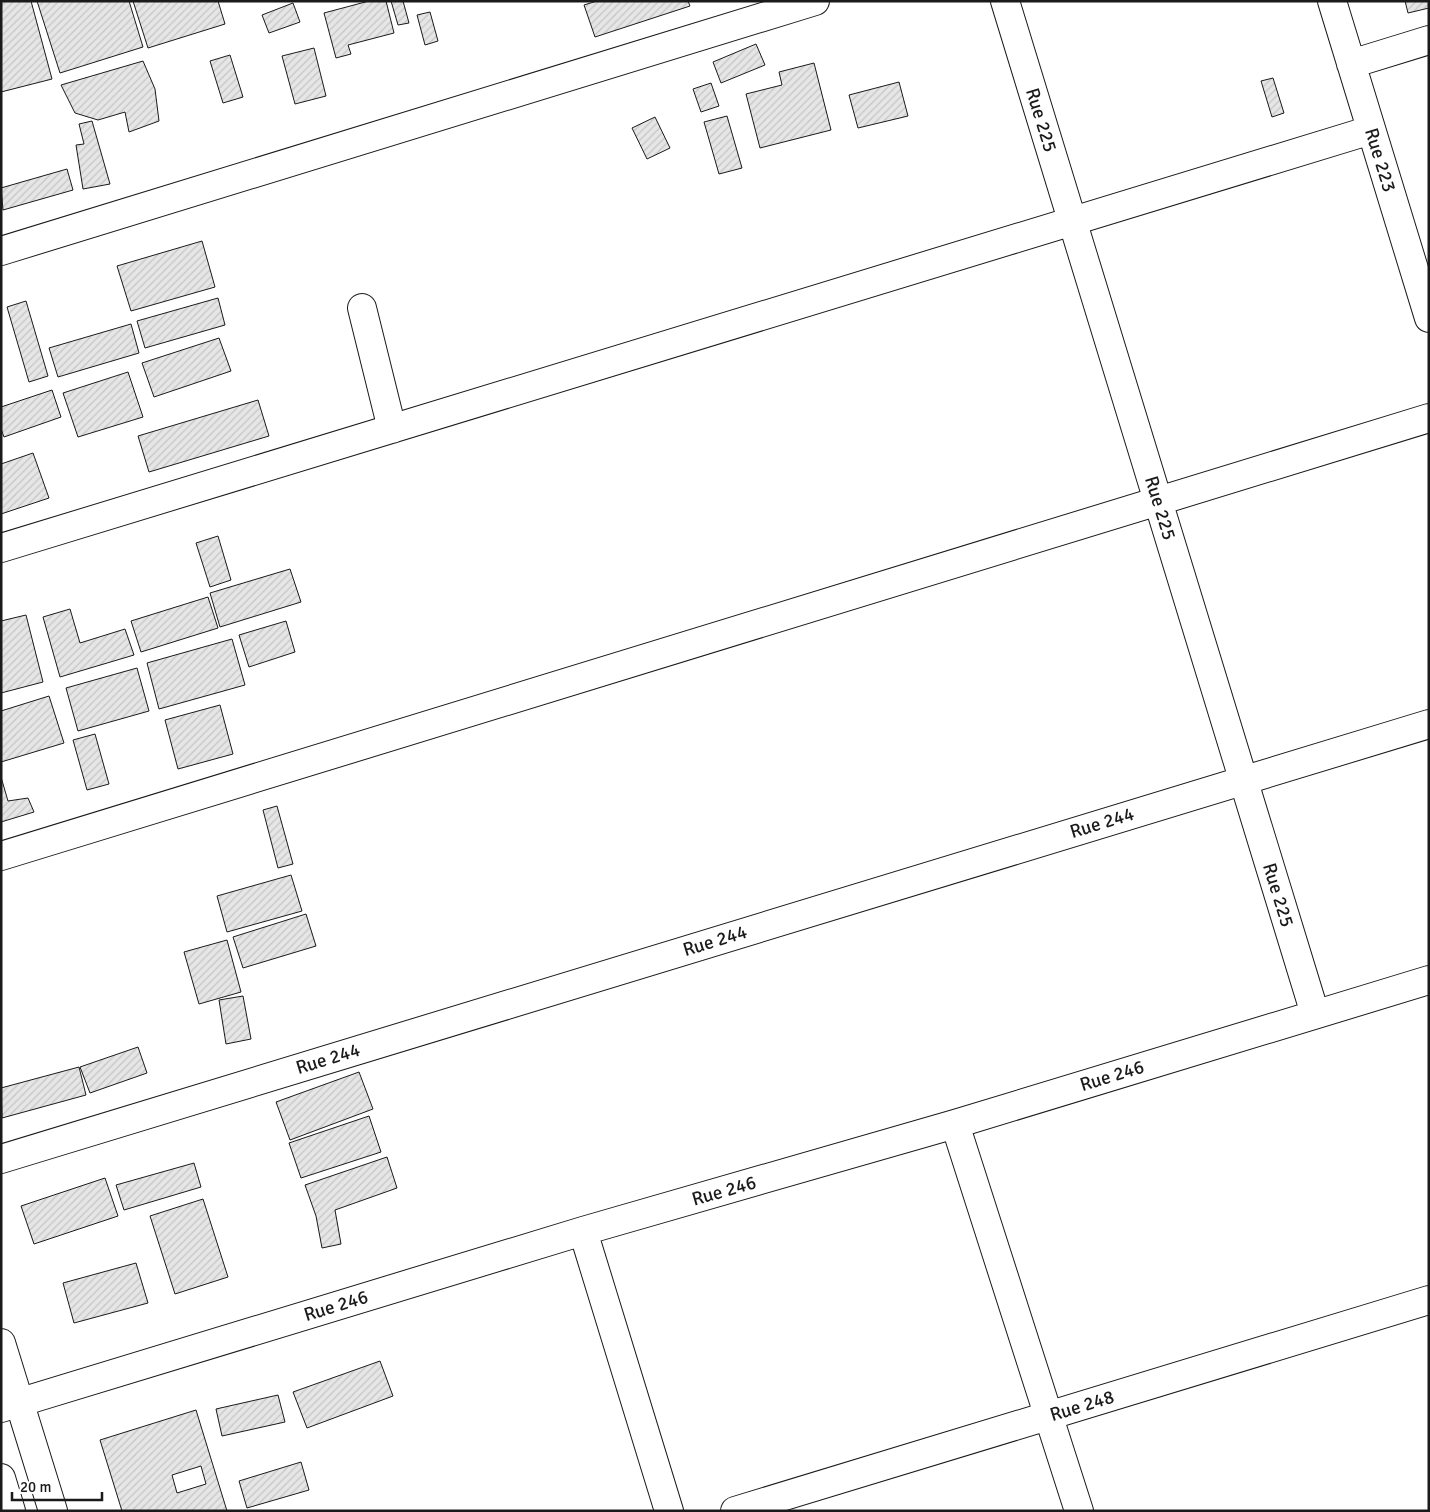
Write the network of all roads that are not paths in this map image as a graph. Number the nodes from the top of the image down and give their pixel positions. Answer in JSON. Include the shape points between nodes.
{"nodes":[{"id":1,"x":814,"y":1,"type":"edge"},
{"id":2,"x":1005,"y":1,"type":"edge"},
{"id":3,"x":1332,"y":1,"type":"edge"},
{"id":4,"x":1429,"y":40,"type":"edge"},
{"id":5,"x":1351,"y":64,"type":"junction"},
{"id":6,"x":1371,"y":130,"type":"junction"},
{"id":7,"x":1072,"y":220,"type":"junction"},
{"id":8,"x":1,"y":251,"type":"edge"},
{"id":9,"x":362,"y":308,"type":"dead end"},
{"id":10,"x":1429,"y":318,"type":"edge"},
{"id":11,"x":1429,"y":418,"type":"edge"},
{"id":12,"x":392,"y":429,"type":"junction"},
{"id":13,"x":1157,"y":500,"type":"junction"},
{"id":14,"x":1,"y":548,"type":"edge"},
{"id":15,"x":1429,"y":724,"type":"edge"},
{"id":16,"x":1243,"y":780,"type":"junction"},
{"id":17,"x":1,"y":856,"type":"edge"},
{"id":18,"x":1429,"y":980,"type":"edge"},
{"id":19,"x":1315,"y":1014,"type":"junction"},
{"id":20,"x":955,"y":1124,"type":"junction"},
{"id":21,"x":1,"y":1159,"type":"edge"},
{"id":22,"x":583,"y":1231,"type":"junction"},
{"id":23,"x":1429,"y":1300,"type":"edge"},
{"id":24,"x":1,"y":1343,"type":"edge"},
{"id":25,"x":10,"y":1405,"type":"edge"},
{"id":26,"x":1047,"y":1416,"type":"junction"},
{"id":27,"x":1,"y":1478,"type":"edge"},
{"id":28,"x":11,"y":1511,"type":"edge"},
{"id":29,"x":53,"y":1511,"type":"edge"},
{"id":30,"x":669,"y":1511,"type":"edge"},
{"id":31,"x":735,"y":1511,"type":"edge"},
{"id":32,"x":1079,"y":1511,"type":"edge"}],
"edges":[{"from":1,"to":8,"type":"street"},
{"from":2,"to":7,"type":"street","name":"Rue 225"},
{"from":3,"to":5,"type":"street","name":"Rue 223"},
{"from":4,"to":5,"type":"street"},
{"from":5,"to":6,"type":"street","name":"Rue 223"},
{"from":6,"to":7,"type":"street"},
{"from":6,"to":10,"type":"street","name":"Rue 223"},
{"from":7,"to":12,"type":"street"},
{"from":7,"to":13,"type":"street","name":"Rue 225"},
{"from":9,"to":12,"type":"street"},
{"from":11,"to":13,"type":"street"},
{"from":12,"to":14,"type":"street"},
{"from":13,"to":16,"type":"street","name":"Rue 225"},
{"from":13,"to":17,"type":"street"},
{"from":15,"to":16,"type":"street","name":"Rue 244"},
{"from":16,"to":19,"type":"street","name":"Rue 225"},
{"from":16,"to":21,"type":"street","name":"Rue 244"},
{"from":18,"to":19,"type":"street","name":"Rue 246"},
{"from":19,"to":20,"type":"street","name":"Rue 246"},
{"from":20,"to":22,"type":"street","name":"Rue 246"},
{"from":20,"to":26,"type":"street"},
{"from":22,"to":25,"type":"street","name":"Rue 246"},
{"from":22,"to":30,"type":"street"},
{"from":23,"to":26,"type":"street","name":"Rue 248"},
{"from":24,"to":25,"type":"street"},
{"from":25,"to":29,"type":"street"},
{"from":26,"to":31,"type":"street","name":"Rue 248"},
{"from":26,"to":32,"type":"street"},
{"from":27,"to":28,"type":"street"}]}
